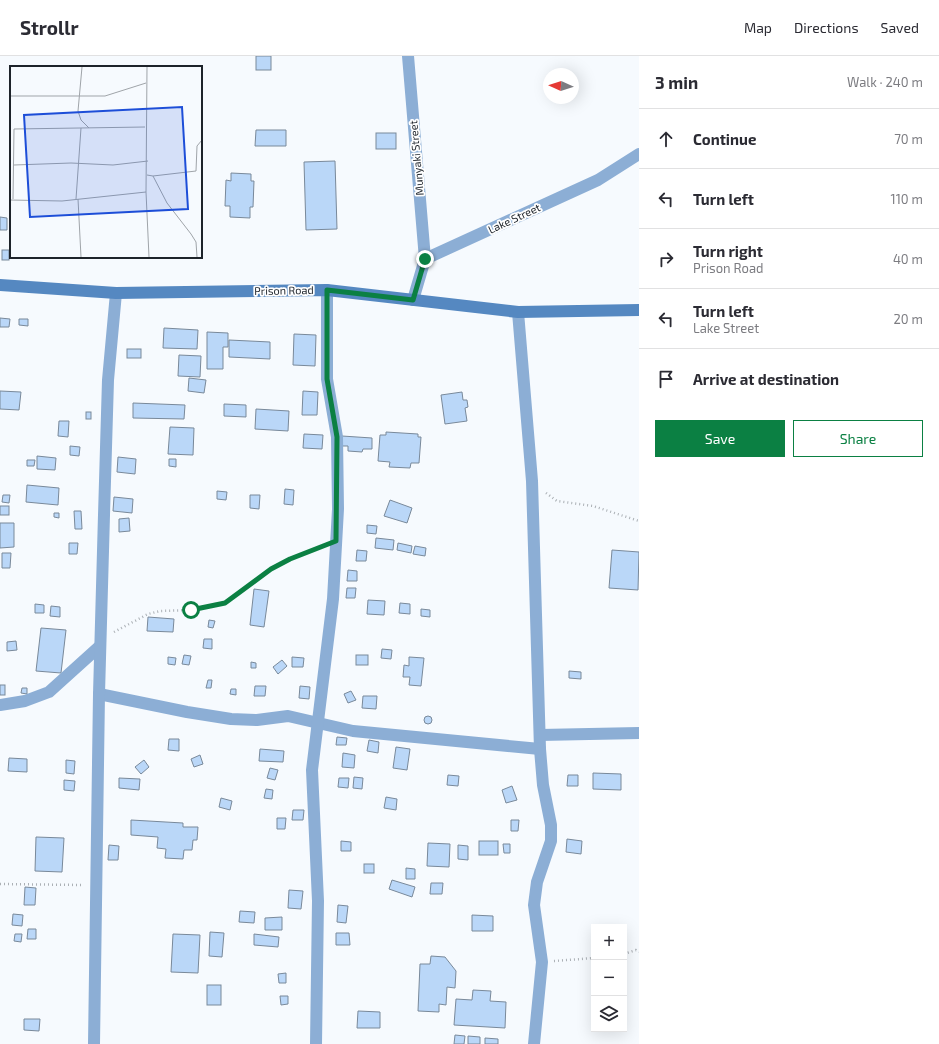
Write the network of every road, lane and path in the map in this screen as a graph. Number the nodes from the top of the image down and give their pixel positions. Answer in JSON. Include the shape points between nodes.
{"nodes":[{"id":1,"x":408,"y":56,"type":"edge"},
{"id":2,"x":639,"y":154,"type":"edge"},
{"id":3,"x":425,"y":259,"type":"junction"},
{"id":4,"x":0,"y":285,"type":"edge"},
{"id":5,"x":327,"y":290,"type":"junction"},
{"id":6,"x":116,"y":293,"type":"junction"},
{"id":7,"x":413,"y":300,"type":"junction"},
{"id":8,"x":639,"y":310,"type":"edge"},
{"id":9,"x":518,"y":312,"type":"junction"},
{"id":10,"x":532,"y":484,"type":"junction"},
{"id":11,"x":639,"y":520,"type":"edge"},
{"id":12,"x":336,"y":541,"type":"junction"},
{"id":13,"x":100,"y":642,"type":"junction"},
{"id":14,"x":99,"y":694,"type":"junction"},
{"id":15,"x":0,"y":705,"type":"edge"},
{"id":16,"x":318,"y":722,"type":"junction"},
{"id":17,"x":639,"y":733,"type":"edge"},
{"id":18,"x":540,"y":735,"type":"junction"},
{"id":19,"x":540,"y":749,"type":"junction"},
{"id":20,"x":0,"y":884,"type":"edge"},
{"id":21,"x":97,"y":886,"type":"junction"},
{"id":22,"x":639,"y":952,"type":"edge"},
{"id":23,"x":627,"y":953,"type":"edge"},
{"id":24,"x":591,"y":958,"type":"edge"},
{"id":25,"x":542,"y":962,"type":"junction"},
{"id":26,"x":94,"y":1044,"type":"edge"},
{"id":27,"x":316,"y":1044,"type":"edge"},
{"id":28,"x":534,"y":1044,"type":"edge"}],
"edges":[{"from":1,"to":3,"type":"street","name":"Munyaki Street"},
{"from":2,"to":3,"type":"street","name":"Lake Street","via":[[598,180]]},
{"from":3,"to":7,"type":"street"},
{"from":4,"to":6,"type":"street","name":"Prison Road"},
{"from":5,"to":6,"type":"street","name":"Prison Road"},
{"from":5,"to":7,"type":"street","name":"Prison Road"},
{"from":5,"to":12,"type":"street","via":[[327,379],[337,437]]},
{"from":6,"to":13,"type":"street","via":[[108,380]]},
{"from":7,"to":9,"type":"street","name":"Prison Road"},
{"from":8,"to":9,"type":"street","name":"Prison Road"},
{"from":9,"to":10,"type":"street"},
{"from":10,"to":11,"type":"path","via":[[557,501],[593,506]]},
{"from":10,"to":18,"type":"street"},
{"from":12,"to":13,"type":"path","via":[[271,569],[225,603],[191,610],[148,614]]},
{"from":12,"to":16,"type":"street","via":[[333,599]]},
{"from":13,"to":14,"type":"street"},
{"from":13,"to":15,"type":"street","via":[[49,692],[25,701]]},
{"from":14,"to":16,"type":"street","via":[[231,720],[288,716]]},
{"from":14,"to":21,"type":"street"},
{"from":16,"to":19,"type":"street","via":[[353,731]]},
{"from":16,"to":27,"type":"street","via":[[312,770],[318,901]]},
{"from":17,"to":18,"type":"street"},
{"from":18,"to":19,"type":"street"},
{"from":19,"to":25,"type":"street","via":[[551,840],[537,882],[534,904]]},
{"from":20,"to":21,"type":"path"},
{"from":21,"to":26,"type":"street"},
{"from":22,"to":23,"type":"path","via":[[636,950]]},
{"from":24,"to":25,"type":"path"},
{"from":25,"to":28,"type":"street"}]}
